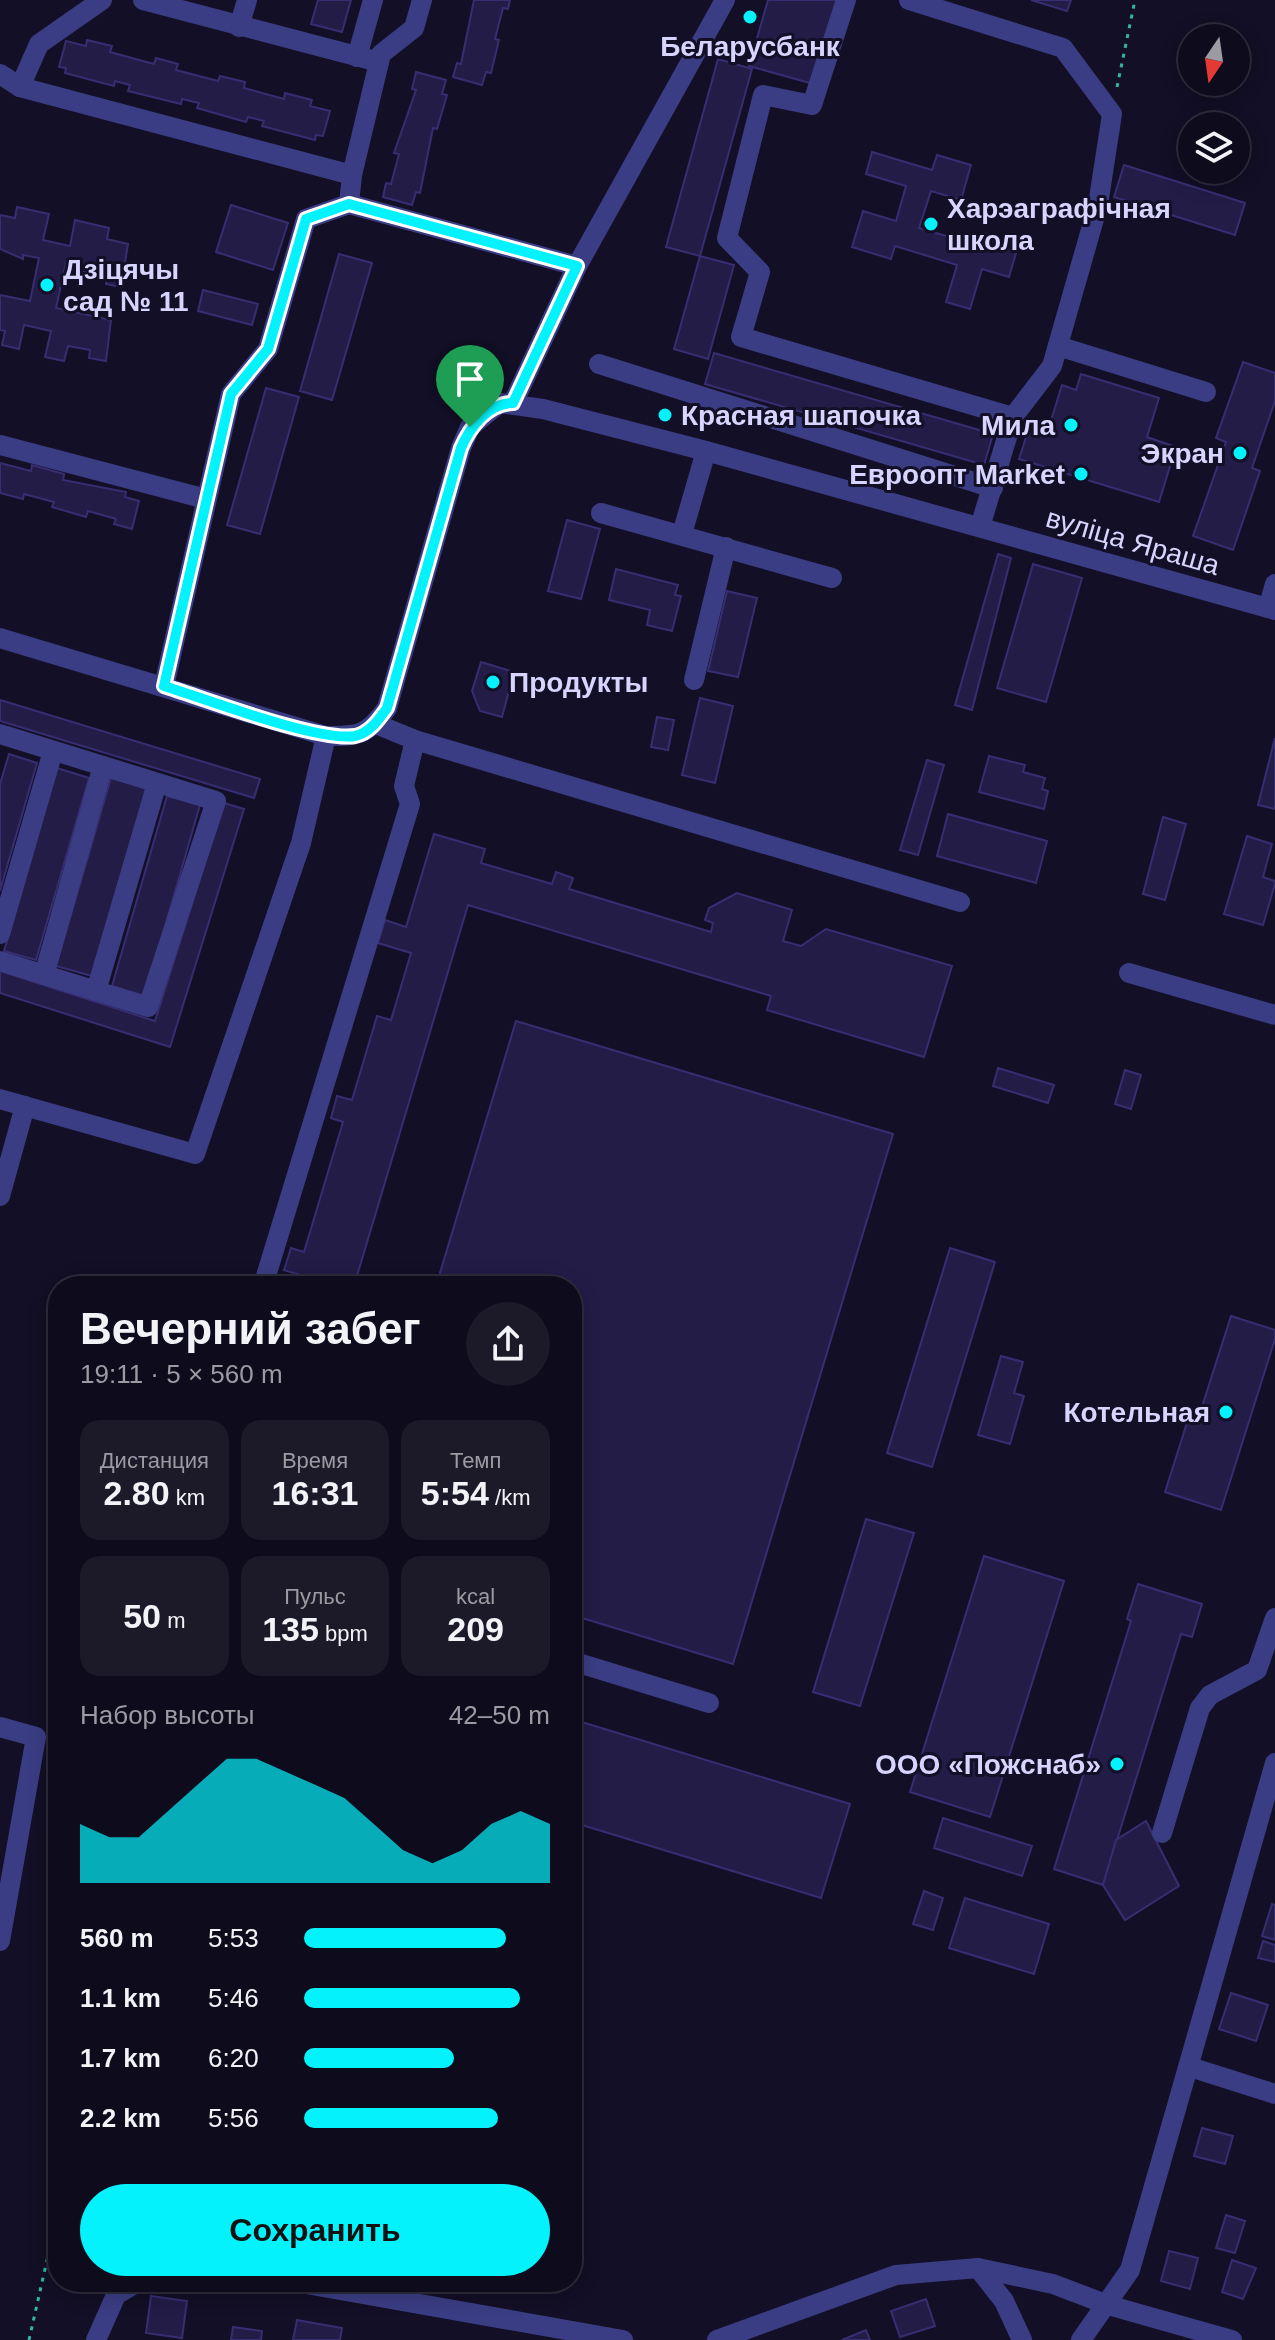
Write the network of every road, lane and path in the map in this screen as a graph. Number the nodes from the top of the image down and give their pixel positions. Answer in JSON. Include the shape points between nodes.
{"nodes":[{"id":1,"x":102,"y":0,"type":"edge"},
{"id":2,"x":143,"y":0,"type":"edge"},
{"id":3,"x":247,"y":0,"type":"edge"},
{"id":4,"x":373,"y":0,"type":"edge"},
{"id":5,"x":422,"y":0,"type":"edge"},
{"id":6,"x":725,"y":0,"type":"edge"},
{"id":7,"x":846,"y":0,"type":"edge"},
{"id":8,"x":909,"y":0,"type":"edge"},
{"id":9,"x":1135,"y":0,"type":"edge"},
{"id":10,"x":239,"y":27,"type":"junction"},
{"id":11,"x":357,"y":57,"type":"junction"},
{"id":12,"x":379,"y":62,"type":"junction"},
{"id":13,"x":0,"y":74,"type":"edge"},
{"id":14,"x":20,"y":87,"type":"junction"},
{"id":15,"x":1112,"y":114,"type":"junction"},
{"id":16,"x":352,"y":175,"type":"junction"},
{"id":17,"x":349,"y":204,"type":"junction"},
{"id":18,"x":577,"y":266,"type":"junction"},
{"id":19,"x":1058,"y":346,"type":"junction"},
{"id":20,"x":599,"y":364,"type":"dead end"},
{"id":21,"x":1206,"y":392,"type":"dead end"},
{"id":22,"x":513,"y":403,"type":"junction"},
{"id":23,"x":1013,"y":417,"type":"junction"},
{"id":24,"x":0,"y":445,"type":"edge"},
{"id":25,"x":706,"y":451,"type":"junction"},
{"id":26,"x":993,"y":488,"type":"junction"},
{"id":27,"x":206,"y":499,"type":"junction"},
{"id":28,"x":601,"y":513,"type":"dead end"},
{"id":29,"x":980,"y":527,"type":"junction"},
{"id":30,"x":682,"y":534,"type":"junction"},
{"id":31,"x":726,"y":547,"type":"junction"},
{"id":32,"x":832,"y":578,"type":"dead end"},
{"id":33,"x":1275,"y":584,"type":"edge"},
{"id":34,"x":1272,"y":609,"type":"edge"},
{"id":35,"x":0,"y":638,"type":"edge"},
{"id":36,"x":694,"y":680,"type":"dead end"},
{"id":37,"x":164,"y":686,"type":"junction"},
{"id":38,"x":376,"y":724,"type":"junction"},
{"id":39,"x":326,"y":736,"type":"junction"},
{"id":40,"x":1,"y":738,"type":"edge"},
{"id":41,"x":415,"y":740,"type":"junction"},
{"id":42,"x":53,"y":751,"type":"junction"},
{"id":43,"x":103,"y":766,"type":"junction"},
{"id":44,"x":157,"y":783,"type":"junction"},
{"id":45,"x":960,"y":902,"type":"dead end"},
{"id":46,"x":0,"y":934,"type":"edge"},
{"id":47,"x":0,"y":961,"type":"edge"},
{"id":48,"x":1129,"y":973,"type":"dead end"},
{"id":49,"x":44,"y":975,"type":"junction"},
{"id":50,"x":96,"y":991,"type":"junction"},
{"id":51,"x":1275,"y":1015,"type":"edge"},
{"id":52,"x":0,"y":1099,"type":"edge"},
{"id":53,"x":25,"y":1106,"type":"junction"},
{"id":54,"x":0,"y":1196,"type":"edge"},
{"id":55,"x":266,"y":1276,"type":"edge"},
{"id":56,"x":1275,"y":1618,"type":"edge"},
{"id":57,"x":582,"y":1664,"type":"edge"},
{"id":58,"x":709,"y":1703,"type":"dead end"},
{"id":59,"x":0,"y":1727,"type":"edge"},
{"id":60,"x":1274,"y":1767,"type":"edge"},
{"id":61,"x":1162,"y":1833,"type":"dead end"},
{"id":62,"x":0,"y":1941,"type":"edge"},
{"id":63,"x":1190,"y":2067,"type":"junction"},
{"id":64,"x":1275,"y":2094,"type":"edge"},
{"id":65,"x":48,"y":2256,"type":"edge"},
{"id":66,"x":978,"y":2268,"type":"junction"},
{"id":67,"x":121,"y":2292,"type":"edge"},
{"id":68,"x":352,"y":2292,"type":"edge"},
{"id":69,"x":1108,"y":2305,"type":"junction"},
{"id":70,"x":29,"y":2340,"type":"edge"},
{"id":71,"x":96,"y":2340,"type":"edge"},
{"id":72,"x":623,"y":2340,"type":"edge"},
{"id":73,"x":717,"y":2340,"type":"edge"},
{"id":74,"x":1022,"y":2340,"type":"edge"},
{"id":75,"x":1081,"y":2340,"type":"edge"},
{"id":76,"x":1232,"y":2340,"type":"edge"}],
"edges":[{"from":1,"to":14,"type":"street","via":[[39,44]]},
{"from":2,"to":10,"type":"street"},
{"from":3,"to":10,"type":"street"},
{"from":4,"to":11,"type":"street"},
{"from":5,"to":12,"type":"street","via":[[414,28],[381,54]]},
{"from":6,"to":18,"type":"street"},
{"from":7,"to":23,"type":"street","via":[[812,105],[763,95],[727,238],[760,272],[741,337]]},
{"from":8,"to":15,"type":"street","via":[[1063,48]]},
{"from":9,"to":15,"type":"path"},
{"from":10,"to":11,"type":"street"},
{"from":11,"to":12,"type":"street"},
{"from":12,"to":16,"type":"street"},
{"from":13,"to":14,"type":"street"},
{"from":14,"to":16,"type":"street"},
{"from":15,"to":19,"type":"street","via":[[1098,205]]},
{"from":16,"to":17,"type":"street"},
{"from":17,"to":18,"type":"street"},
{"from":17,"to":27,"type":"street","via":[[306,219],[268,349],[231,394]]},
{"from":18,"to":22,"type":"street"},
{"from":19,"to":21,"type":"street"},
{"from":19,"to":23,"type":"street","via":[[1052,366]]},
{"from":20,"to":26,"type":"street"},
{"from":22,"to":25,"type":"street","name":"вуліца Яраша"},
{"from":22,"to":38,"type":"street","via":[[500,403],[465,437],[387,708]]},
{"from":23,"to":26,"type":"street"},
{"from":24,"to":27,"type":"street"},
{"from":25,"to":29,"type":"street","name":"вуліца Яраша"},
{"from":25,"to":30,"type":"street"},
{"from":26,"to":29,"type":"street"},
{"from":27,"to":37,"type":"street"},
{"from":28,"to":30,"type":"street"},
{"from":29,"to":34,"type":"street","name":"вуліца Яраша"},
{"from":30,"to":31,"type":"street"},
{"from":31,"to":32,"type":"street"},
{"from":31,"to":36,"type":"street"},
{"from":33,"to":34,"type":"street"},
{"from":35,"to":37,"type":"street"},
{"from":37,"to":39,"type":"street"},
{"from":38,"to":39,"type":"street","via":[[358,736]]},
{"from":38,"to":41,"type":"street"},
{"from":39,"to":53,"type":"street","via":[[301,843],[195,1154]]},
{"from":40,"to":42,"type":"street"},
{"from":41,"to":45,"type":"street"},
{"from":41,"to":55,"type":"street","via":[[404,786],[410,804]]},
{"from":42,"to":43,"type":"street"},
{"from":42,"to":46,"type":"street"},
{"from":43,"to":44,"type":"street"},
{"from":43,"to":49,"type":"street"},
{"from":44,"to":50,"type":"street"},
{"from":44,"to":50,"type":"street","via":[[216,801],[148,1007]]},
{"from":47,"to":49,"type":"street"},
{"from":48,"to":51,"type":"street"},
{"from":49,"to":50,"type":"street"},
{"from":52,"to":53,"type":"street"},
{"from":53,"to":54,"type":"street"},
{"from":56,"to":61,"type":"street","via":[[1257,1670],[1210,1695],[1200,1708]]},
{"from":57,"to":58,"type":"street"},
{"from":59,"to":62,"type":"street","via":[[36,1737]]},
{"from":60,"to":63,"type":"street"},
{"from":63,"to":64,"type":"street"},
{"from":63,"to":69,"type":"street","via":[[1130,2270]]},
{"from":65,"to":70,"type":"path"},
{"from":66,"to":69,"type":"street","via":[[1053,2284]]},
{"from":66,"to":73,"type":"street","via":[[896,2275]]},
{"from":66,"to":74,"type":"street","via":[[1004,2301]]},
{"from":67,"to":71,"type":"street"},
{"from":68,"to":72,"type":"street"},
{"from":69,"to":75,"type":"street"},
{"from":69,"to":76,"type":"street"}]}
